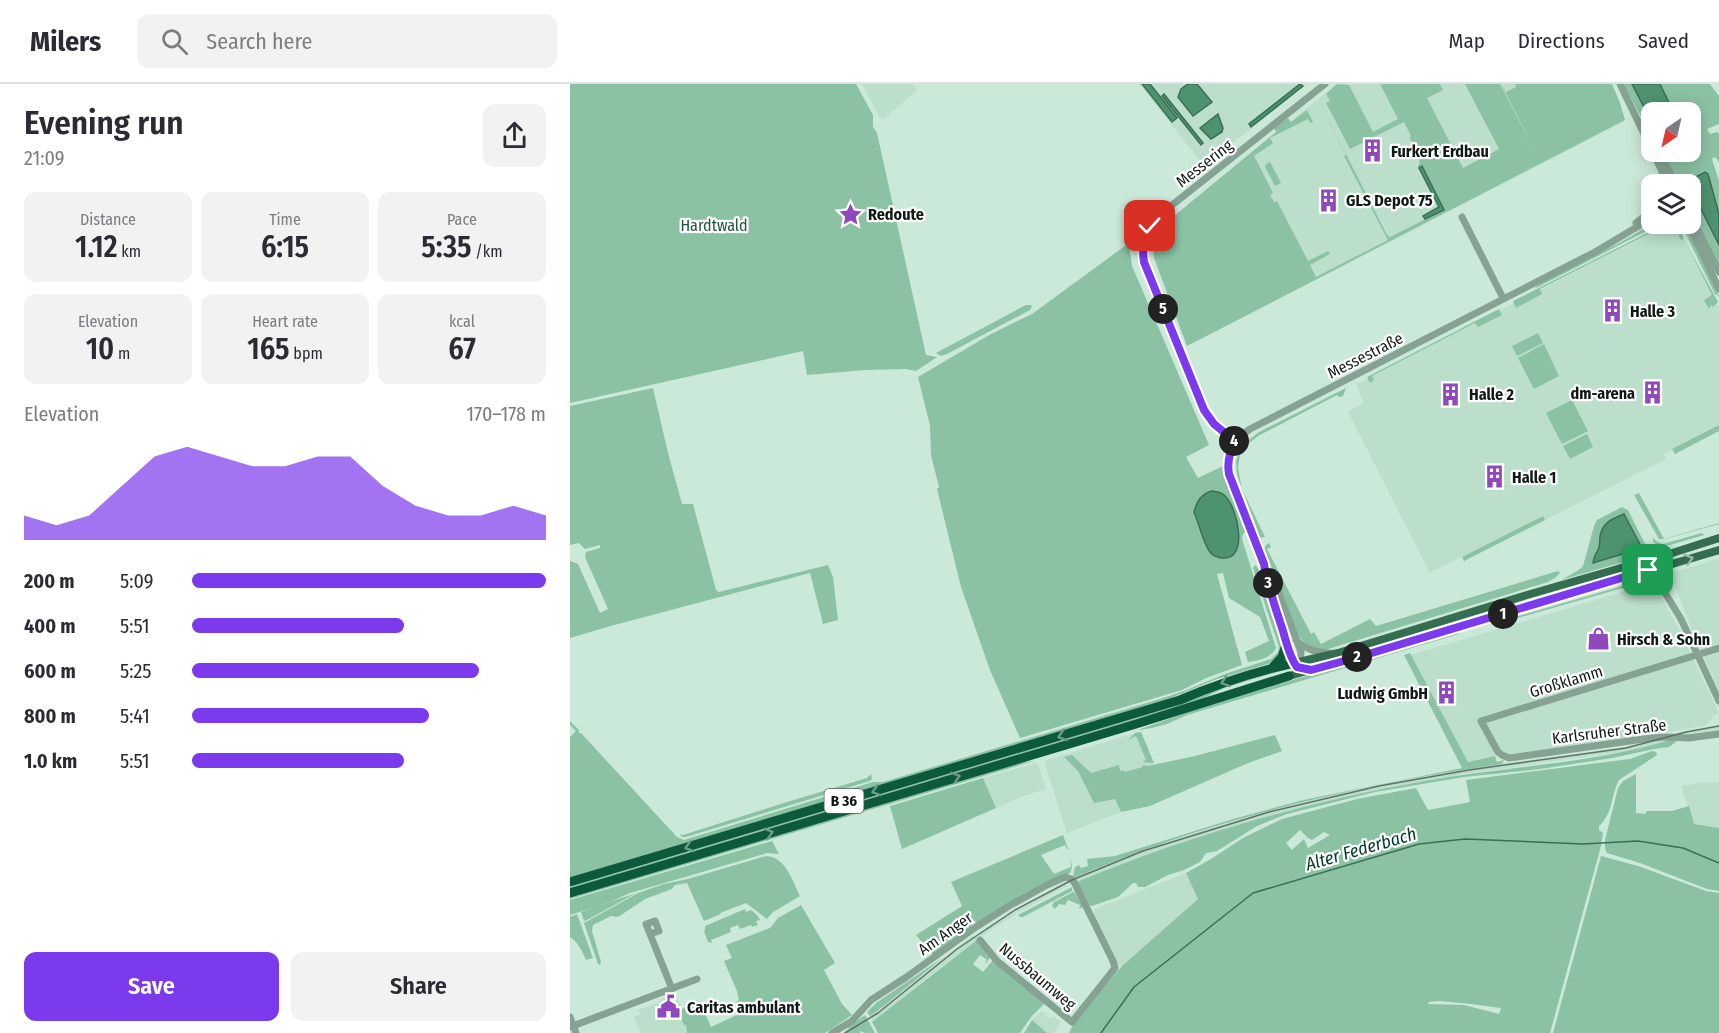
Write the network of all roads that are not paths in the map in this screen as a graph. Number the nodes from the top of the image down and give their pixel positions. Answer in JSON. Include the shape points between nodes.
{"nodes":[{"id":1,"x":1325,"y":84,"type":"edge"},
{"id":2,"x":1620,"y":84,"type":"edge"},
{"id":3,"x":1641,"y":126,"type":"edge"},
{"id":4,"x":1462,"y":217,"type":"dead end"},
{"id":5,"x":1641,"y":219,"type":"edge"},
{"id":6,"x":1641,"y":224,"type":"edge"},
{"id":7,"x":1693,"y":234,"type":"edge"},
{"id":8,"x":1700,"y":234,"type":"edge"},
{"id":9,"x":1623,"y":235,"type":"junction"},
{"id":10,"x":1719,"y":272,"type":"edge"},
{"id":11,"x":1719,"y":289,"type":"edge"},
{"id":12,"x":1502,"y":296,"type":"dead end"},
{"id":13,"x":1236,"y":442,"type":"junction"},
{"id":14,"x":1719,"y":538,"type":"edge"},
{"id":15,"x":1719,"y":550,"type":"edge"},
{"id":16,"x":1656,"y":565,"type":"junction"},
{"id":17,"x":1630,"y":576,"type":"junction"},
{"id":18,"x":1658,"y":583,"type":"junction"},
{"id":19,"x":1669,"y":597,"type":"junction"},
{"id":20,"x":1291,"y":641,"type":"junction"},
{"id":21,"x":1719,"y":648,"type":"edge"},
{"id":22,"x":1338,"y":653,"type":"junction"},
{"id":23,"x":1697,"y":654,"type":"junction"},
{"id":24,"x":1297,"y":664,"type":"junction"},
{"id":25,"x":1272,"y":668,"type":"junction"},
{"id":26,"x":1311,"y":670,"type":"junction"},
{"id":27,"x":1289,"y":676,"type":"junction"},
{"id":28,"x":1719,"y":701,"type":"edge"},
{"id":29,"x":1719,"y":734,"type":"edge"},
{"id":30,"x":1502,"y":755,"type":"joint"},
{"id":31,"x":570,"y":882,"type":"edge"},
{"id":32,"x":1077,"y":889,"type":"joint"},
{"id":33,"x":570,"y":893,"type":"edge"},
{"id":34,"x":650,"y":934,"type":"dead end"},
{"id":35,"x":980,"y":940,"type":"dead end"},
{"id":36,"x":697,"y":979,"type":"dead end"},
{"id":37,"x":672,"y":989,"type":"junction"},
{"id":38,"x":570,"y":1017,"type":"edge"},
{"id":39,"x":573,"y":1029,"type":"edge"},
{"id":40,"x":832,"y":1033,"type":"edge"}],
"edges":[{"from":1,"to":13,"type":"street","name":"Messering","via":[[1162,213],[1144,238],[1144,262],[1199,399],[1214,424]]},
{"from":2,"to":3,"type":"street"},
{"from":4,"to":12,"type":"street"},
{"from":5,"to":9,"type":"street","name":"Messestraße"},
{"from":6,"to":9,"type":"street","name":"Messestraße"},
{"from":7,"to":11,"type":"street"},
{"from":8,"to":10,"type":"street"},
{"from":9,"to":13,"type":"street","name":"Messestraße","via":[[1250,429]]},
{"from":13,"to":20,"type":"street","via":[[1228,459],[1229,474]]},
{"from":14,"to":16,"type":"main road","number":"B 36","via":[[1666,555]]},
{"from":16,"to":15,"type":"main road","number":"B 36","one_way":true},
{"from":16,"to":17,"type":"main road","number":"B 36"},
{"from":16,"to":18,"type":"street","via":[[1654,575]]},
{"from":16,"to":19,"type":"street"},
{"from":16,"to":22,"type":"main road","number":"B 36","via":[[1527,595]]},
{"from":17,"to":18,"type":"street","via":[[1643,576]]},
{"from":17,"to":26,"type":"main road","number":"B 36"},
{"from":18,"to":19,"type":"street"},
{"from":19,"to":23,"type":"street"},
{"from":20,"to":22,"type":"street","via":[[1313,651]]},
{"from":20,"to":24,"type":"street"},
{"from":20,"to":25,"type":"highway"},
{"from":21,"to":23,"type":"street"},
{"from":22,"to":24,"type":"main road","number":"B 36"},
{"from":23,"to":28,"type":"street"},
{"from":23,"to":30,"type":"street","name":"Großklamm","via":[[1481,721]]},
{"from":24,"to":25,"type":"highway","number":"B 36"},
{"from":24,"to":26,"type":"main road"},
{"from":24,"to":27,"type":"main road"},
{"from":25,"to":31,"type":"highway","number":"B 36","one_way":true,"via":[[1222,682],[1180,700]]},
{"from":26,"to":27,"type":"main road","number":"B 36"},
{"from":33,"to":27,"type":"highway","number":"B 36","one_way":true},
{"from":29,"to":30,"type":"street","name":"Karlsruher Straße","via":[[1651,738],[1514,758]]},
{"from":32,"to":35,"type":"street","name":"Nussbaumweg","via":[[1114,968],[1072,1022],[997,960]]},
{"from":32,"to":40,"type":"street","name":"Am Anger","via":[[1065,877],[1009,906],[871,1000],[852,1021]]},
{"from":34,"to":37,"type":"street"},
{"from":36,"to":37,"type":"street"},
{"from":37,"to":39,"type":"street"},
{"from":38,"to":39,"type":"street"}]}
